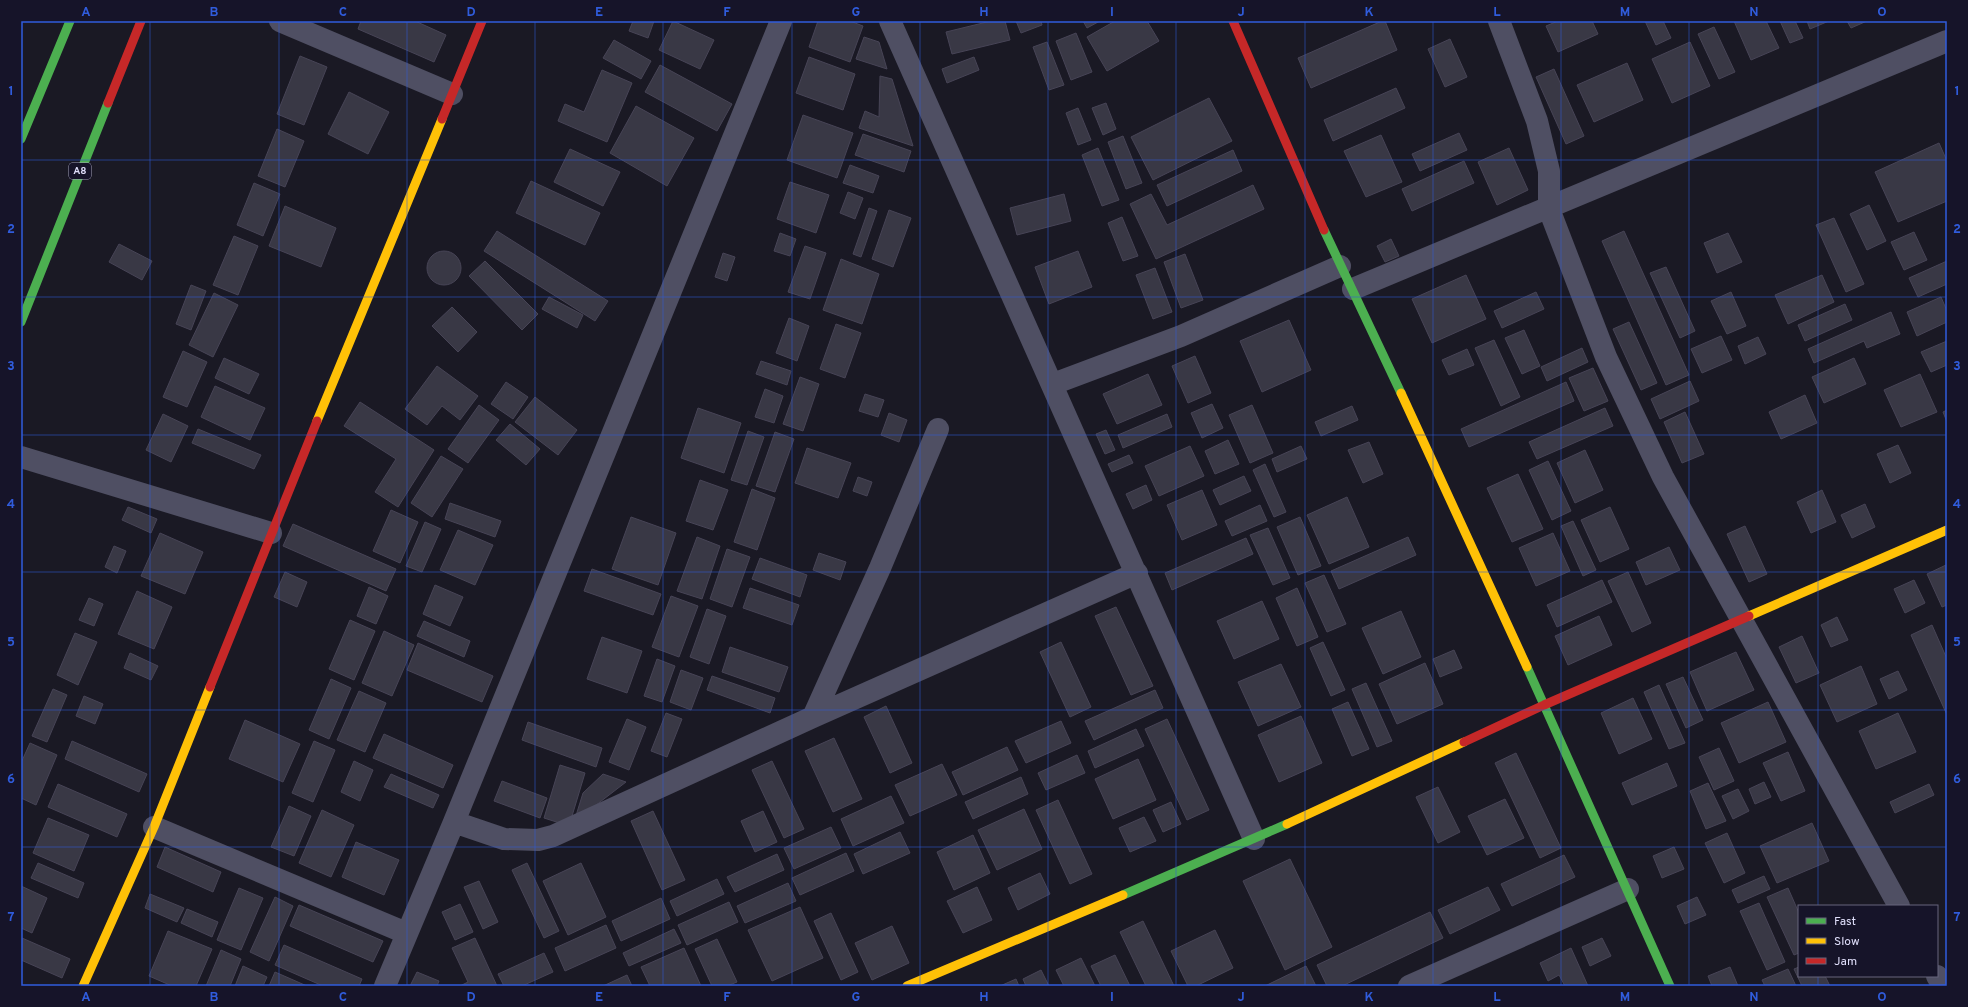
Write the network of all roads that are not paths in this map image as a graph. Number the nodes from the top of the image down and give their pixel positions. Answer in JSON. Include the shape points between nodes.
{"nodes":[{"id":1,"x":70,"y":21,"type":"edge"},
{"id":2,"x":140,"y":21,"type":"edge"},
{"id":3,"x":280,"y":21,"type":"edge"},
{"id":4,"x":482,"y":21,"type":"edge"},
{"id":5,"x":781,"y":21,"type":"edge"},
{"id":6,"x":890,"y":21,"type":"edge"},
{"id":7,"x":1233,"y":21,"type":"edge"},
{"id":8,"x":1499,"y":21,"type":"edge"},
{"id":9,"x":1947,"y":41,"type":"edge"},
{"id":10,"x":452,"y":94,"type":"junction"},
{"id":11,"x":21,"y":139,"type":"edge"},
{"id":12,"x":1549,"y":209,"type":"junction"},
{"id":13,"x":1340,"y":266,"type":"junction"},
{"id":14,"x":1353,"y":290,"type":"junction"},
{"id":15,"x":21,"y":322,"type":"edge"},
{"id":16,"x":1053,"y":384,"type":"junction"},
{"id":17,"x":938,"y":429,"type":"dead end"},
{"id":18,"x":21,"y":457,"type":"edge"},
{"id":19,"x":1947,"y":530,"type":"edge"},
{"id":20,"x":271,"y":533,"type":"junction"},
{"id":21,"x":1137,"y":573,"type":"junction"},
{"id":22,"x":1742,"y":620,"type":"junction"},
{"id":23,"x":1544,"y":705,"type":"junction"},
{"id":24,"x":813,"y":717,"type":"junction"},
{"id":25,"x":454,"y":822,"type":"junction"},
{"id":26,"x":154,"y":827,"type":"junction"},
{"id":27,"x":1254,"y":839,"type":"junction"},
{"id":28,"x":1628,"y":889,"type":"junction"},
{"id":29,"x":1898,"y":905,"type":"edge"},
{"id":30,"x":406,"y":933,"type":"junction"},
{"id":31,"x":1938,"y":977,"type":"edge"},
{"id":32,"x":83,"y":986,"type":"edge"},
{"id":33,"x":385,"y":986,"type":"edge"},
{"id":34,"x":907,"y":986,"type":"edge"},
{"id":35,"x":1409,"y":986,"type":"edge"},
{"id":36,"x":1670,"y":986,"type":"edge"},
{"id":37,"x":1942,"y":986,"type":"edge"}],
"edges":[{"from":1,"to":11,"type":"main road"},
{"from":2,"to":15,"type":"main road","number":"A8"},
{"from":3,"to":10,"type":"street"},
{"from":4,"to":10,"type":"main road"},
{"from":5,"to":25,"type":"street"},
{"from":6,"to":16,"type":"street"},
{"from":7,"to":13,"type":"main road"},
{"from":8,"to":12,"type":"street","via":[[1537,121],[1549,171]]},
{"from":9,"to":12,"type":"street"},
{"from":10,"to":20,"type":"main road"},
{"from":12,"to":14,"type":"street"},
{"from":12,"to":22,"type":"street","via":[[1606,357],[1663,477]]},
{"from":13,"to":14,"type":"main road"},
{"from":13,"to":16,"type":"street","via":[[1181,336]]},
{"from":14,"to":23,"type":"main road"},
{"from":16,"to":21,"type":"street"},
{"from":17,"to":24,"type":"street","via":[[880,568]]},
{"from":18,"to":20,"type":"street"},
{"from":19,"to":22,"type":"main road"},
{"from":20,"to":26,"type":"main road"},
{"from":21,"to":24,"type":"street"},
{"from":21,"to":27,"type":"street"},
{"from":22,"to":23,"type":"main road"},
{"from":22,"to":29,"type":"street"},
{"from":23,"to":27,"type":"main road"},
{"from":23,"to":28,"type":"main road"},
{"from":24,"to":25,"type":"street","via":[[553,836],[538,840],[504,839]]},
{"from":25,"to":30,"type":"street"},
{"from":26,"to":30,"type":"street"},
{"from":26,"to":32,"type":"main road"},
{"from":27,"to":34,"type":"main road"},
{"from":28,"to":35,"type":"street"},
{"from":28,"to":36,"type":"main road"},
{"from":30,"to":33,"type":"street"},
{"from":31,"to":37,"type":"street"}]}
